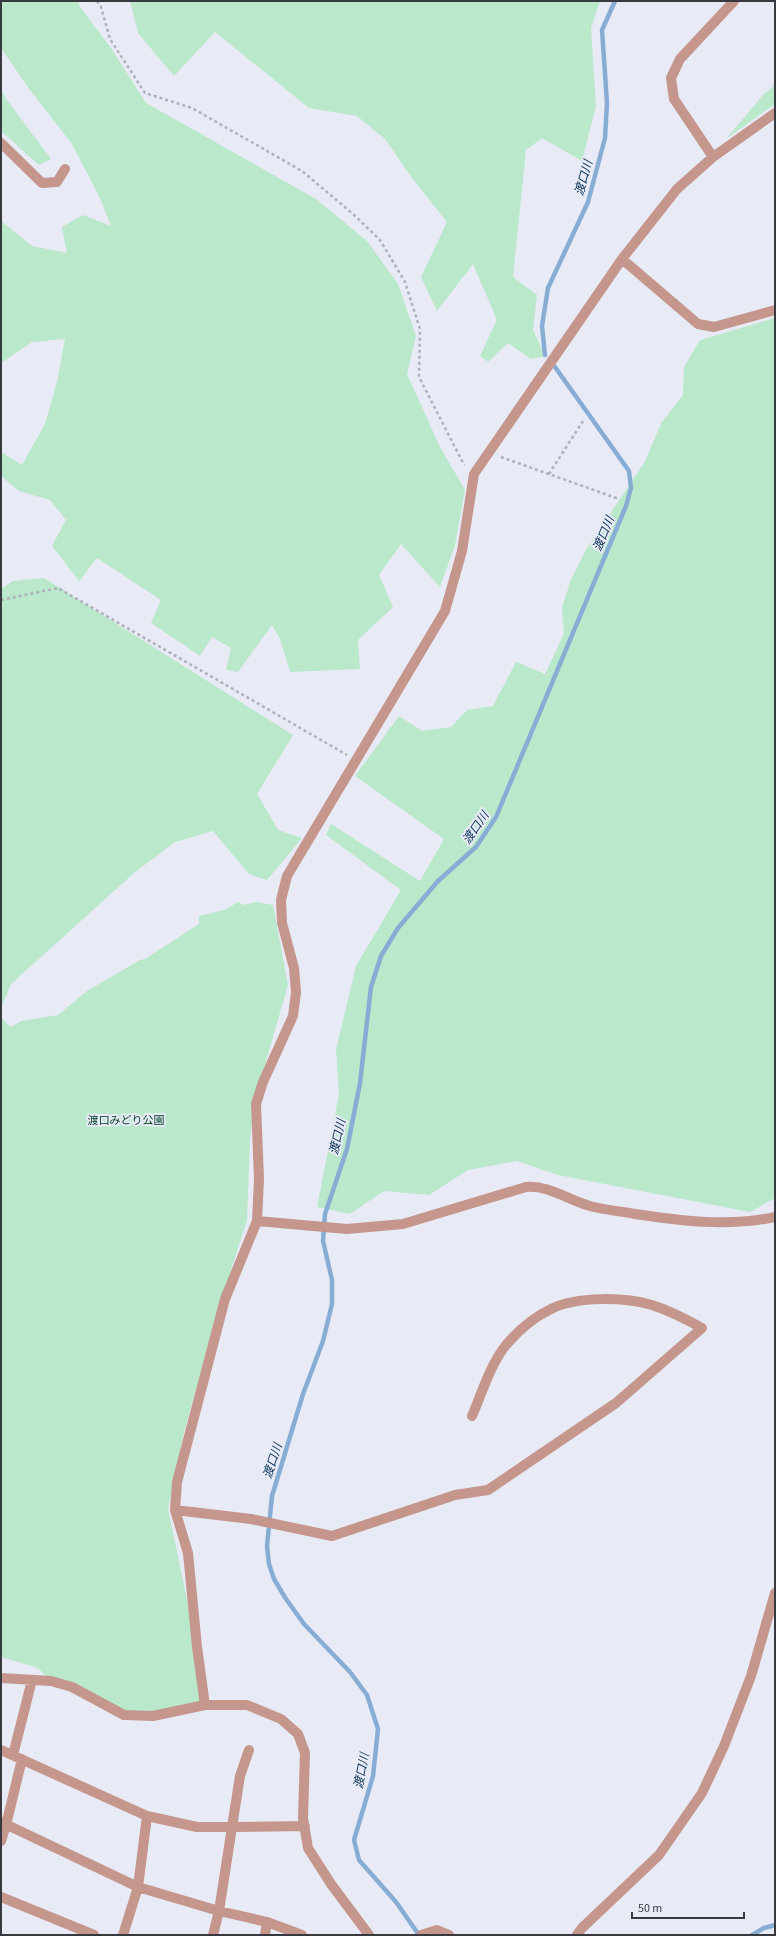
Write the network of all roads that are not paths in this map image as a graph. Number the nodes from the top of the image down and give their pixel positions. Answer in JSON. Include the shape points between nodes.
{"nodes":[{"id":1,"x":734,"y":1,"type":"edge"},
{"id":2,"x":775,"y":113,"type":"edge"},
{"id":3,"x":1,"y":143,"type":"edge"},
{"id":4,"x":713,"y":157,"type":"junction"},
{"id":5,"x":65,"y":169,"type":"dead end"},
{"id":6,"x":622,"y":259,"type":"junction"},
{"id":7,"x":775,"y":310,"type":"edge"},
{"id":8,"x":775,"y":1218,"type":"edge"},
{"id":9,"x":257,"y":1221,"type":"junction"},
{"id":10,"x":472,"y":1416,"type":"dead end"},
{"id":11,"x":175,"y":1510,"type":"junction"},
{"id":12,"x":775,"y":1593,"type":"edge"},
{"id":13,"x":1,"y":1678,"type":"edge"},
{"id":14,"x":32,"y":1680,"type":"junction"},
{"id":15,"x":205,"y":1705,"type":"junction"},
{"id":16,"x":1,"y":1750,"type":"edge"},
{"id":17,"x":249,"y":1750,"type":"dead end"},
{"id":18,"x":17,"y":1757,"type":"junction"},
{"id":19,"x":147,"y":1816,"type":"junction"},
{"id":20,"x":4,"y":1824,"type":"edge"},
{"id":21,"x":305,"y":1826,"type":"junction"},
{"id":22,"x":232,"y":1827,"type":"junction"},
{"id":23,"x":1,"y":1841,"type":"edge"},
{"id":24,"x":138,"y":1887,"type":"junction"},
{"id":25,"x":1,"y":1897,"type":"edge"},
{"id":26,"x":219,"y":1911,"type":"junction"},
{"id":27,"x":266,"y":1922,"type":"junction"},
{"id":28,"x":424,"y":1934,"type":"edge"},
{"id":29,"x":94,"y":1935,"type":"edge"},
{"id":30,"x":123,"y":1935,"type":"edge"},
{"id":31,"x":213,"y":1935,"type":"edge"},
{"id":32,"x":264,"y":1935,"type":"edge"},
{"id":33,"x":302,"y":1935,"type":"edge"},
{"id":34,"x":369,"y":1935,"type":"edge"},
{"id":35,"x":449,"y":1935,"type":"edge"},
{"id":36,"x":577,"y":1935,"type":"edge"}],
"edges":[{"from":1,"to":4,"type":"street","via":[[680,59],[671,78],[674,99]]},
{"from":2,"to":4,"type":"street"},
{"from":3,"to":5,"type":"street","via":[[42,183],[57,182]]},
{"from":4,"to":6,"type":"street","via":[[677,189]]},
{"from":6,"to":7,"type":"street","via":[[698,324],[714,327]]},
{"from":6,"to":9,"type":"street","via":[[474,474],[462,551],[445,611],[287,876],[281,900],[282,923],[294,968],[296,992],[293,1016],[263,1082],[256,1104],[260,1180]]},
{"from":8,"to":9,"type":"street","via":[[717,1223],[681,1221],[590,1206],[537,1186],[526,1187],[403,1224],[347,1228]]},
{"from":9,"to":11,"type":"street","via":[[225,1299],[177,1482]]},
{"from":10,"to":11,"type":"street","via":[[505,1346],[522,1328],[551,1309],[576,1302],[615,1299],[651,1305],[702,1328],[616,1403],[488,1490],[455,1494],[332,1536],[252,1518]]},
{"from":11,"to":15,"type":"street","via":[[188,1554]]},
{"from":12,"to":36,"type":"street","via":[[751,1676],[724,1746],[702,1792],[659,1854]]},
{"from":13,"to":14,"type":"street"},
{"from":14,"to":15,"type":"street","via":[[51,1681],[72,1687],[124,1715],[153,1716]]},
{"from":14,"to":18,"type":"street"},
{"from":15,"to":21,"type":"street","via":[[247,1705],[281,1719],[298,1734],[306,1753]]},
{"from":16,"to":18,"type":"street"},
{"from":17,"to":22,"type":"street","via":[[240,1776]]},
{"from":18,"to":19,"type":"street"},
{"from":18,"to":20,"type":"street"},
{"from":19,"to":22,"type":"street","via":[[197,1826]]},
{"from":19,"to":24,"type":"street"},
{"from":20,"to":23,"type":"street"},
{"from":20,"to":24,"type":"street"},
{"from":21,"to":22,"type":"street"},
{"from":21,"to":34,"type":"street","via":[[308,1848]]},
{"from":22,"to":26,"type":"street"},
{"from":24,"to":26,"type":"street"},
{"from":24,"to":30,"type":"street"},
{"from":25,"to":29,"type":"street"},
{"from":26,"to":27,"type":"street"},
{"from":26,"to":31,"type":"street"},
{"from":27,"to":32,"type":"street"},
{"from":27,"to":33,"type":"street"},
{"from":28,"to":35,"type":"street","via":[[437,1930]]}]}
